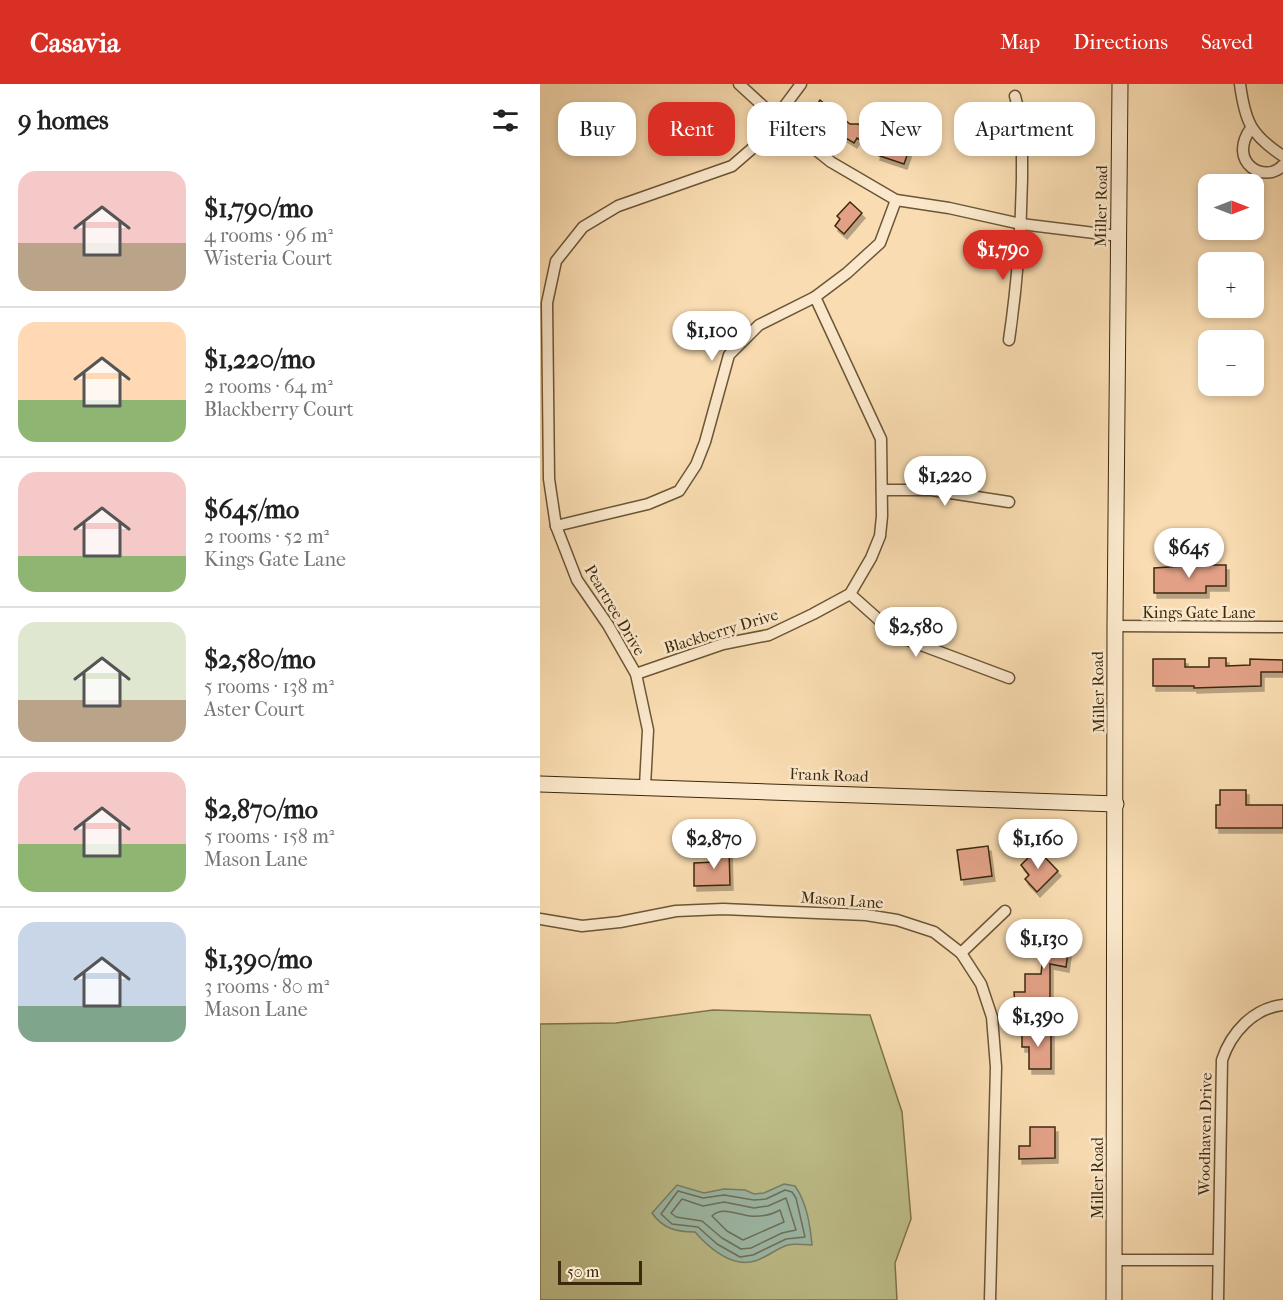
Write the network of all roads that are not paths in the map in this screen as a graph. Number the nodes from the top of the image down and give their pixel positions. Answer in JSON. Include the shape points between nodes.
{"nodes":[{"id":1,"x":739,"y":84,"type":"edge"},
{"id":2,"x":801,"y":84,"type":"edge"},
{"id":3,"x":1120,"y":84,"type":"edge"},
{"id":4,"x":1240,"y":84,"type":"edge"},
{"id":5,"x":1015,"y":96,"type":"dead end"},
{"id":6,"x":759,"y":102,"type":"edge"},
{"id":7,"x":787,"y":102,"type":"edge"},
{"id":8,"x":1251,"y":128,"type":"junction"},
{"id":9,"x":747,"y":153,"type":"edge"},
{"id":10,"x":824,"y":156,"type":"edge"},
{"id":11,"x":1283,"y":156,"type":"edge"},
{"id":12,"x":1283,"y":165,"type":"edge"},
{"id":13,"x":896,"y":200,"type":"junction"},
{"id":14,"x":1022,"y":224,"type":"junction"},
{"id":15,"x":1119,"y":236,"type":"junction"},
{"id":16,"x":815,"y":297,"type":"junction"},
{"id":17,"x":1009,"y":340,"type":"dead end"},
{"id":18,"x":882,"y":490,"type":"junction"},
{"id":19,"x":1009,"y":502,"type":"dead end"},
{"id":20,"x":556,"y":526,"type":"junction"},
{"id":21,"x":850,"y":594,"type":"junction"},
{"id":22,"x":1115,"y":626,"type":"junction"},
{"id":23,"x":1283,"y":627,"type":"edge"},
{"id":24,"x":636,"y":674,"type":"junction"},
{"id":25,"x":1009,"y":678,"type":"dead end"},
{"id":26,"x":540,"y":784,"type":"edge"},
{"id":27,"x":645,"y":786,"type":"junction"},
{"id":28,"x":1116,"y":804,"type":"junction"},
{"id":29,"x":1005,"y":911,"type":"dead end"},
{"id":30,"x":540,"y":919,"type":"edge"},
{"id":31,"x":960,"y":953,"type":"junction"},
{"id":32,"x":1283,"y":1005,"type":"edge"},
{"id":33,"x":1115,"y":1260,"type":"junction"},
{"id":34,"x":1218,"y":1260,"type":"junction"},
{"id":35,"x":990,"y":1300,"type":"edge"},
{"id":36,"x":1114,"y":1300,"type":"edge"},
{"id":37,"x":1218,"y":1300,"type":"edge"}],
"edges":[{"from":1,"to":6,"type":"street"},
{"from":2,"to":7,"type":"street","name":"Peartree Drive"},
{"from":3,"to":15,"type":"street","name":"Miller Road"},
{"from":4,"to":8,"type":"street","via":[[1244,116]]},
{"from":5,"to":14,"type":"street","via":[[1022,119]]},
{"from":8,"to":11,"type":"street","via":[[1261,141]]},
{"from":8,"to":12,"type":"street","via":[[1243,140],[1242,155],[1251,168],[1265,173]]},
{"from":9,"to":20,"type":"street","name":"Peartree Drive","via":[[732,166],[618,206],[583,227],[556,261],[547,303],[549,479]]},
{"from":10,"to":13,"type":"street"},
{"from":13,"to":14,"type":"street"},
{"from":13,"to":16,"type":"street","via":[[880,243]]},
{"from":14,"to":15,"type":"street"},
{"from":14,"to":17,"type":"street"},
{"from":15,"to":22,"type":"street","name":"Miller Road"},
{"from":16,"to":18,"type":"street","via":[[881,439]]},
{"from":16,"to":20,"type":"street","via":[[759,325],[729,355],[705,442],[679,491],[648,504]]},
{"from":18,"to":19,"type":"street","via":[[931,490]]},
{"from":18,"to":21,"type":"street","via":[[880,536]]},
{"from":20,"to":24,"type":"street","name":"Peartree Drive","via":[[577,580]]},
{"from":21,"to":24,"type":"street","name":"Blackberry Drive","via":[[769,635],[723,644]]},
{"from":21,"to":25,"type":"street","via":[[897,636]]},
{"from":22,"to":23,"type":"street","name":"Kings Gate Lane"},
{"from":22,"to":28,"type":"street","name":"Miller Road"},
{"from":24,"to":27,"type":"street","name":"Peartree Drive","via":[[648,730]]},
{"from":26,"to":27,"type":"street","name":"Frank Road"},
{"from":27,"to":28,"type":"street","name":"Frank Road"},
{"from":28,"to":33,"type":"street","name":"Miller Road"},
{"from":29,"to":31,"type":"street"},
{"from":30,"to":31,"type":"street","name":"Mason Lane","via":[[582,926],[676,911],[723,909],[866,915],[934,932]]},
{"from":31,"to":35,"type":"street","name":"Mason Lane","via":[[981,984],[992,1017],[996,1067]]},
{"from":32,"to":34,"type":"street","name":"Woodhaven Drive","via":[[1254,1016],[1240,1027],[1228,1042],[1222,1060]]},
{"from":33,"to":34,"type":"street"},
{"from":33,"to":36,"type":"street","name":"Miller Road"},
{"from":34,"to":37,"type":"street","name":"Woodhaven Drive"}]}
